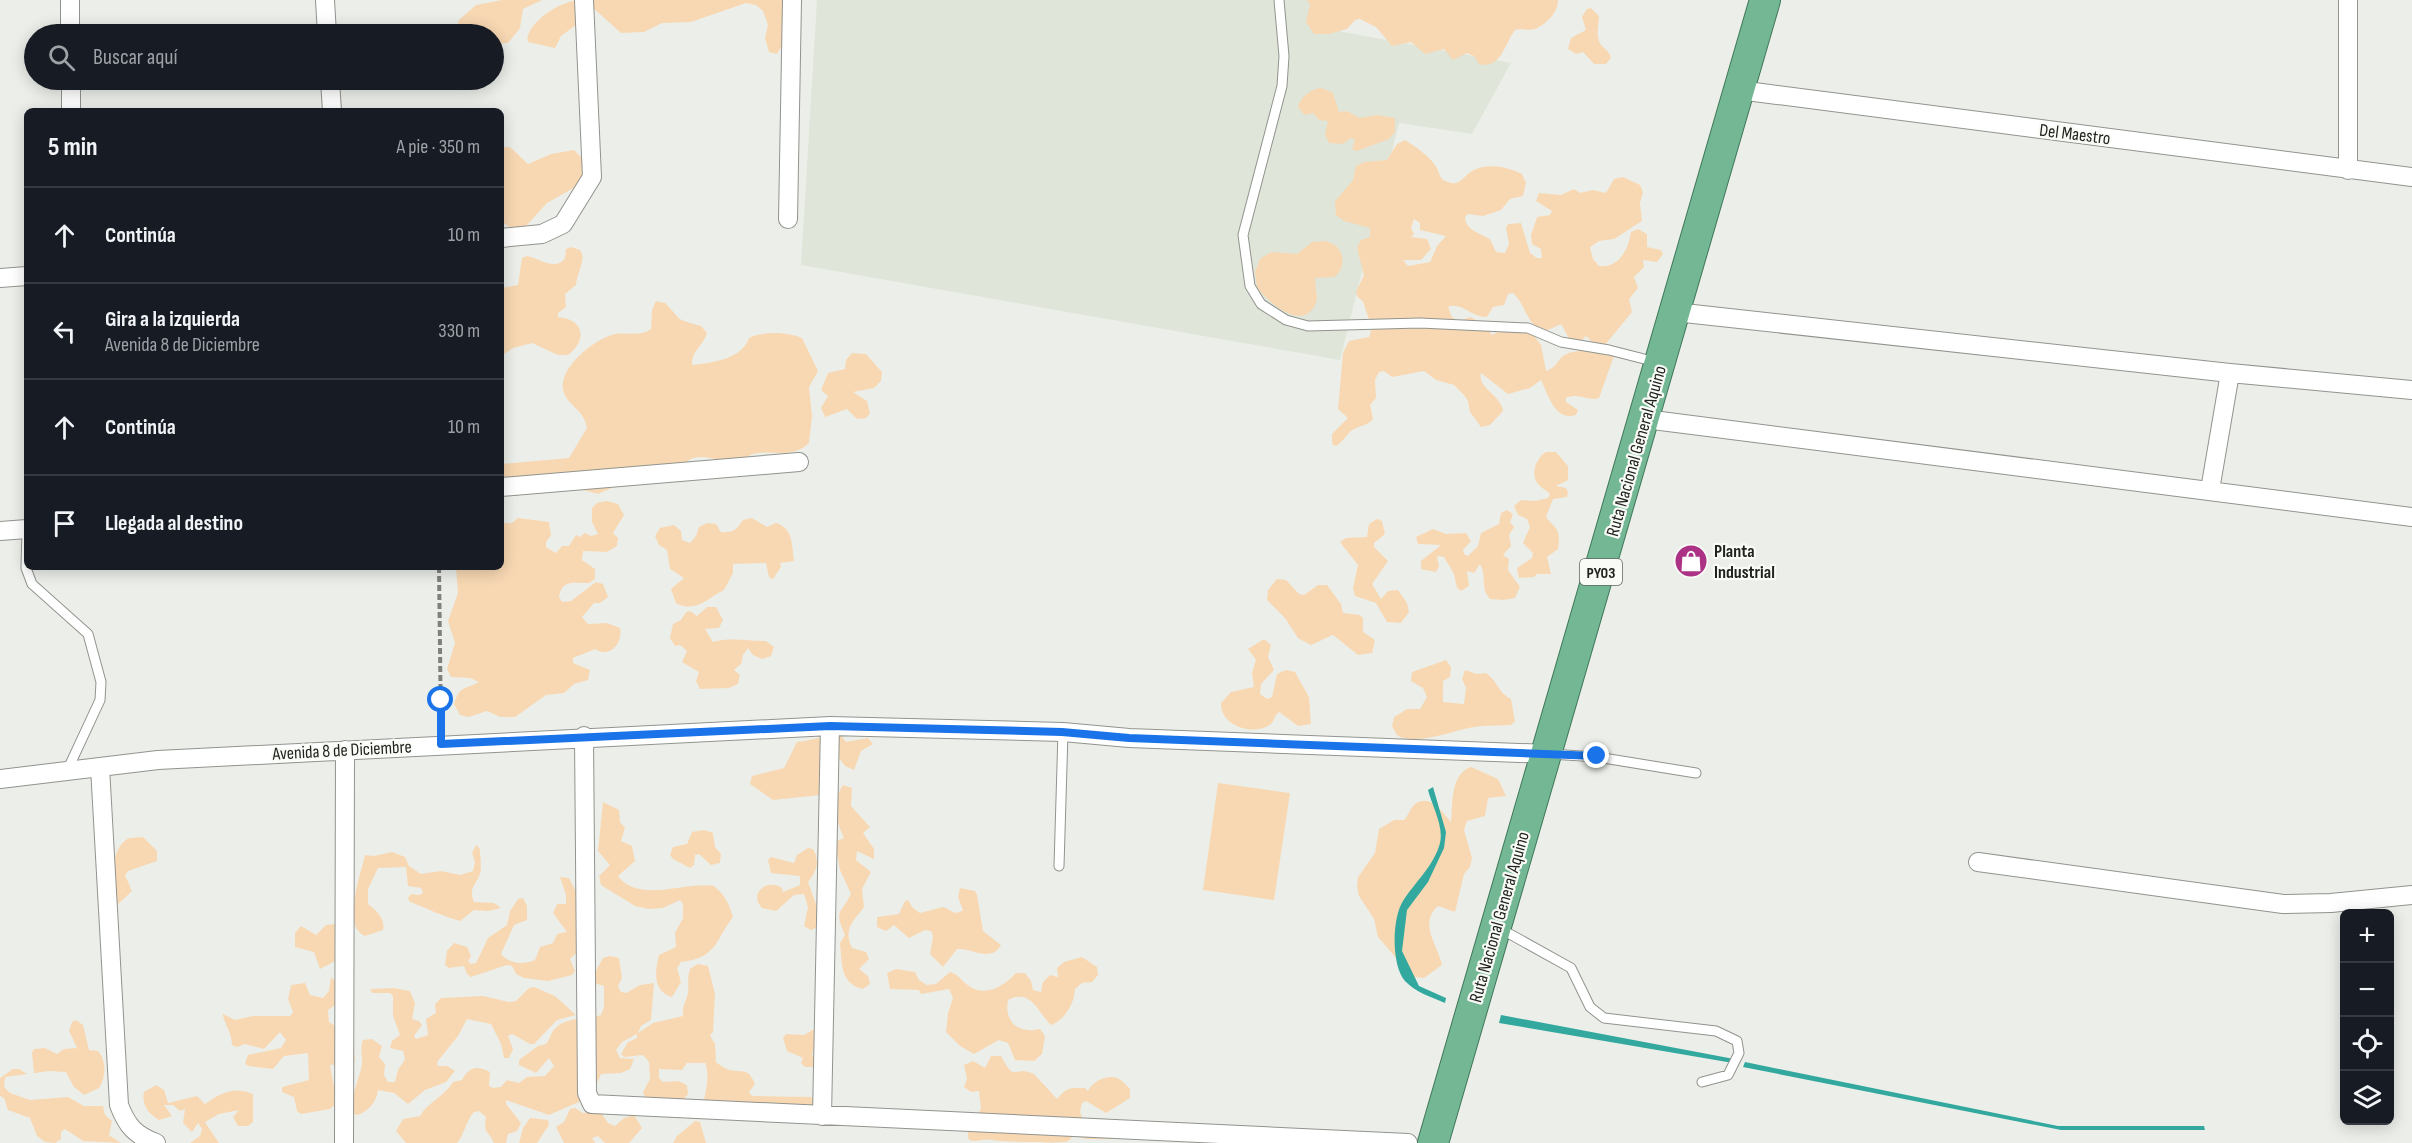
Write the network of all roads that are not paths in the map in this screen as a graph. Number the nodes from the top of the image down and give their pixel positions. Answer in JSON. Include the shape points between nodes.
{"nodes":[{"id":1,"x":70,"y":0,"type":"edge"},
{"id":2,"x":325,"y":0,"type":"edge"},
{"id":3,"x":584,"y":0,"type":"edge"},
{"id":4,"x":792,"y":0,"type":"edge"},
{"id":5,"x":1279,"y":0,"type":"edge"},
{"id":6,"x":1764,"y":0,"type":"edge"},
{"id":7,"x":2348,"y":0,"type":"edge"},
{"id":8,"x":70,"y":24,"type":"edge"},
{"id":9,"x":326,"y":24,"type":"edge"},
{"id":10,"x":71,"y":90,"type":"edge"},
{"id":11,"x":331,"y":90,"type":"edge"},
{"id":12,"x":1739,"y":90,"type":"junction"},
{"id":13,"x":71,"y":108,"type":"edge"},
{"id":14,"x":332,"y":108,"type":"edge"},
{"id":15,"x":2349,"y":170,"type":"junction"},
{"id":16,"x":2412,"y":177,"type":"edge"},
{"id":17,"x":788,"y":219,"type":"dead end"},
{"id":18,"x":504,"y":238,"type":"edge"},
{"id":19,"x":24,"y":276,"type":"edge"},
{"id":20,"x":0,"y":278,"type":"edge"},
{"id":21,"x":1676,"y":312,"type":"junction"},
{"id":22,"x":1661,"y":363,"type":"junction"},
{"id":23,"x":2230,"y":373,"type":"junction"},
{"id":24,"x":2412,"y":390,"type":"edge"},
{"id":25,"x":1645,"y":419,"type":"junction"},
{"id":26,"x":799,"y":462,"type":"dead end"},
{"id":27,"x":504,"y":487,"type":"edge"},
{"id":28,"x":2210,"y":490,"type":"junction"},
{"id":29,"x":2412,"y":517,"type":"edge"},
{"id":30,"x":24,"y":529,"type":"edge"},
{"id":31,"x":0,"y":531,"type":"edge"},
{"id":32,"x":28,"y":570,"type":"edge"},
{"id":33,"x":830,"y":726,"type":"junction"},
{"id":34,"x":1062,"y":732,"type":"junction"},
{"id":35,"x":584,"y":736,"type":"junction"},
{"id":36,"x":345,"y":750,"type":"junction"},
{"id":37,"x":1548,"y":754,"type":"junction"},
{"id":38,"x":100,"y":767,"type":"junction"},
{"id":39,"x":67,"y":771,"type":"junction"},
{"id":40,"x":1696,"y":772,"type":"dead end"},
{"id":41,"x":0,"y":779,"type":"edge"},
{"id":42,"x":1978,"y":862,"type":"dead end"},
{"id":43,"x":1059,"y":866,"type":"dead end"},
{"id":44,"x":2412,"y":895,"type":"edge"},
{"id":45,"x":1496,"y":927,"type":"junction"},
{"id":46,"x":1702,"y":1082,"type":"dead end"},
{"id":47,"x":822,"y":1116,"type":"junction"},
{"id":48,"x":156,"y":1143,"type":"edge"},
{"id":49,"x":344,"y":1143,"type":"edge"},
{"id":50,"x":1408,"y":1143,"type":"edge"},
{"id":51,"x":1433,"y":1143,"type":"edge"}],
"edges":[{"from":1,"to":8,"type":"street"},
{"from":2,"to":9,"type":"street"},
{"from":3,"to":18,"type":"street","via":[[591,177],[563,224],[542,234]]},
{"from":4,"to":17,"type":"street"},
{"from":5,"to":22,"type":"lane","via":[[1284,56],[1282,86],[1243,235],[1250,286],[1261,304],[1286,320],[1308,326],[1420,323],[1528,328],[1561,342]]},
{"from":6,"to":12,"type":"highway","name":"Ruta Nacional General Aquino","number":"PY03"},
{"from":7,"to":15,"type":"street"},
{"from":10,"to":13,"type":"street"},
{"from":11,"to":14,"type":"street"},
{"from":12,"to":15,"type":"street","name":"Del Maestro"},
{"from":12,"to":21,"type":"highway","name":"Ruta Nacional General Aquino","number":"PY03"},
{"from":15,"to":16,"type":"street","name":"Del Maestro"},
{"from":19,"to":20,"type":"street"},
{"from":21,"to":22,"type":"highway","name":"Ruta Nacional General Aquino","number":"PY03"},
{"from":21,"to":23,"type":"street"},
{"from":22,"to":25,"type":"highway","name":"Ruta Nacional General Aquino","number":"PY03"},
{"from":23,"to":24,"type":"street"},
{"from":23,"to":28,"type":"street"},
{"from":25,"to":28,"type":"street"},
{"from":25,"to":37,"type":"highway","name":"Ruta Nacional General Aquino","number":"PY03"},
{"from":26,"to":27,"type":"street"},
{"from":28,"to":29,"type":"street"},
{"from":30,"to":31,"type":"street"},
{"from":32,"to":39,"type":"lane","via":[[32,584],[88,634],[101,681],[99,700]]},
{"from":33,"to":34,"type":"street","name":"Avenida 8 de Diciembre"},
{"from":33,"to":35,"type":"street","name":"Avenida 8 de Diciembre"},
{"from":33,"to":47,"type":"street"},
{"from":34,"to":37,"type":"street","name":"Avenida 8 de Diciembre"},
{"from":34,"to":43,"type":"lane"},
{"from":35,"to":36,"type":"street","name":"Avenida 8 de Diciembre"},
{"from":35,"to":47,"type":"street","via":[[588,1099],[592,1104]]},
{"from":36,"to":38,"type":"street","name":"Avenida 8 de Diciembre"},
{"from":36,"to":49,"type":"street"},
{"from":37,"to":40,"type":"lane","via":[[1597,756]]},
{"from":37,"to":45,"type":"highway","name":"Ruta Nacional General Aquino","number":"PY03"},
{"from":38,"to":39,"type":"street","name":"Avenida 8 de Diciembre"},
{"from":38,"to":48,"type":"street","via":[[119,1105],[127,1125],[137,1135]]},
{"from":39,"to":41,"type":"street","name":"Avenida 8 de Diciembre"},
{"from":42,"to":44,"type":"street","via":[[2283,904]]},
{"from":45,"to":46,"type":"lane","via":[[1571,968],[1590,1007],[1604,1018],[1716,1031],[1737,1041],[1739,1053],[1728,1075]]},
{"from":45,"to":51,"type":"highway","name":"Ruta Nacional General Aquino","number":"PY03"},
{"from":47,"to":50,"type":"street"}]}
